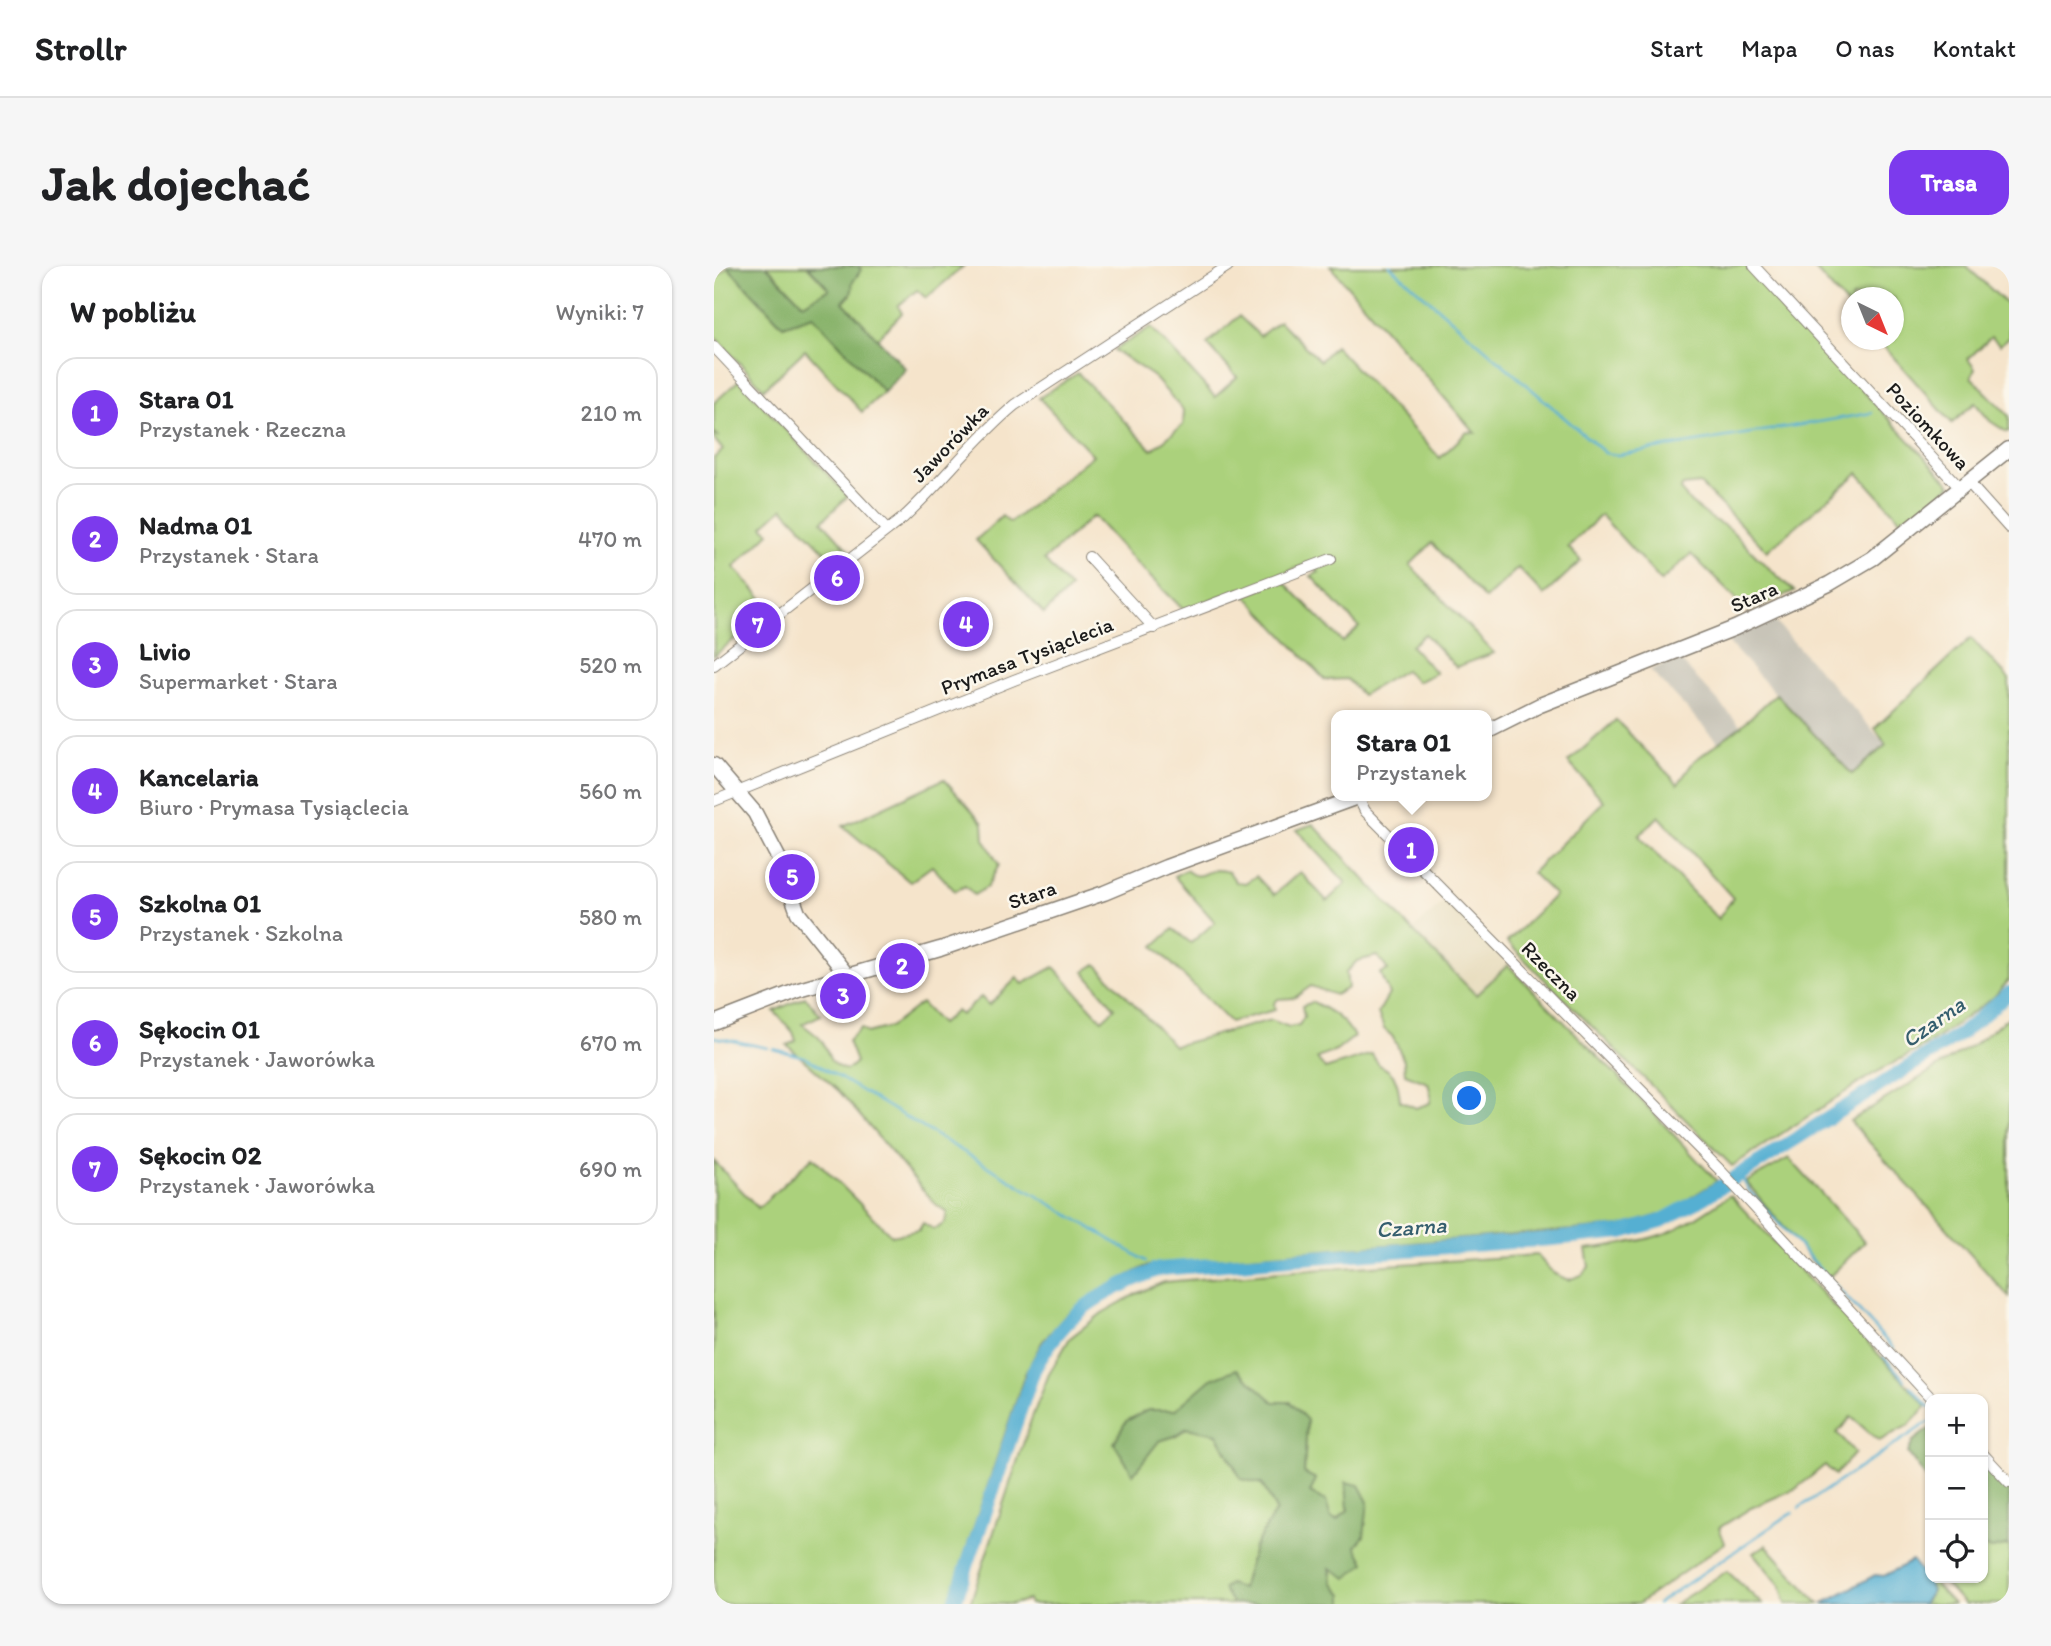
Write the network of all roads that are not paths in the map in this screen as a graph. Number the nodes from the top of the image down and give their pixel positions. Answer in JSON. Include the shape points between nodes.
{"nodes":[{"id":1,"x":1228,"y":266,"type":"edge"},
{"id":2,"x":1754,"y":266,"type":"edge"},
{"id":3,"x":714,"y":347,"type":"edge"},
{"id":4,"x":2009,"y":449,"type":"edge"},
{"id":5,"x":1964,"y":485,"type":"junction"},
{"id":6,"x":2009,"y":528,"type":"edge"},
{"id":7,"x":887,"y":530,"type":"junction"},
{"id":8,"x":1089,"y":557,"type":"dead end"},
{"id":9,"x":1331,"y":559,"type":"dead end"},
{"id":10,"x":1154,"y":628,"type":"junction"},
{"id":11,"x":714,"y":665,"type":"edge"},
{"id":12,"x":1492,"y":729,"type":"edge"},
{"id":13,"x":714,"y":765,"type":"edge"},
{"id":14,"x":738,"y":792,"type":"junction"},
{"id":15,"x":714,"y":801,"type":"edge"},
{"id":16,"x":1345,"y":801,"type":"edge"},
{"id":17,"x":1361,"y":801,"type":"edge"},
{"id":18,"x":847,"y":975,"type":"junction"},
{"id":19,"x":714,"y":1023,"type":"edge"},
{"id":20,"x":1927,"y":1394,"type":"edge"},
{"id":21,"x":1986,"y":1457,"type":"edge"},
{"id":22,"x":2009,"y":1482,"type":"edge"}],
"edges":[{"from":1,"to":7,"type":"street","name":"Jaworówka","via":[[1015,405]]},
{"from":2,"to":5,"type":"street","name":"Poziomkowa"},
{"from":3,"to":7,"type":"street"},
{"from":4,"to":5,"type":"street","name":"Stara"},
{"from":5,"to":6,"type":"street","name":"Poziomkowa"},
{"from":5,"to":12,"type":"street","name":"Stara","via":[[1873,558],[1802,598]]},
{"from":7,"to":11,"type":"street","name":"Jaworówka"},
{"from":8,"to":10,"type":"street"},
{"from":9,"to":10,"type":"street","name":"Prymasa Tysiąclecia"},
{"from":10,"to":14,"type":"street","name":"Prymasa Tysiąclecia"},
{"from":13,"to":14,"type":"street"},
{"from":14,"to":15,"type":"street","name":"Prymasa Tysiąclecia"},
{"from":14,"to":18,"type":"street","via":[[771,841],[798,913]]},
{"from":16,"to":18,"type":"street","name":"Stara","via":[[1104,893]]},
{"from":17,"to":20,"type":"street","name":"Rzeczna","via":[[1365,811],[1720,1170]]},
{"from":18,"to":19,"type":"street","name":"Stara"},
{"from":21,"to":22,"type":"street"}]}
